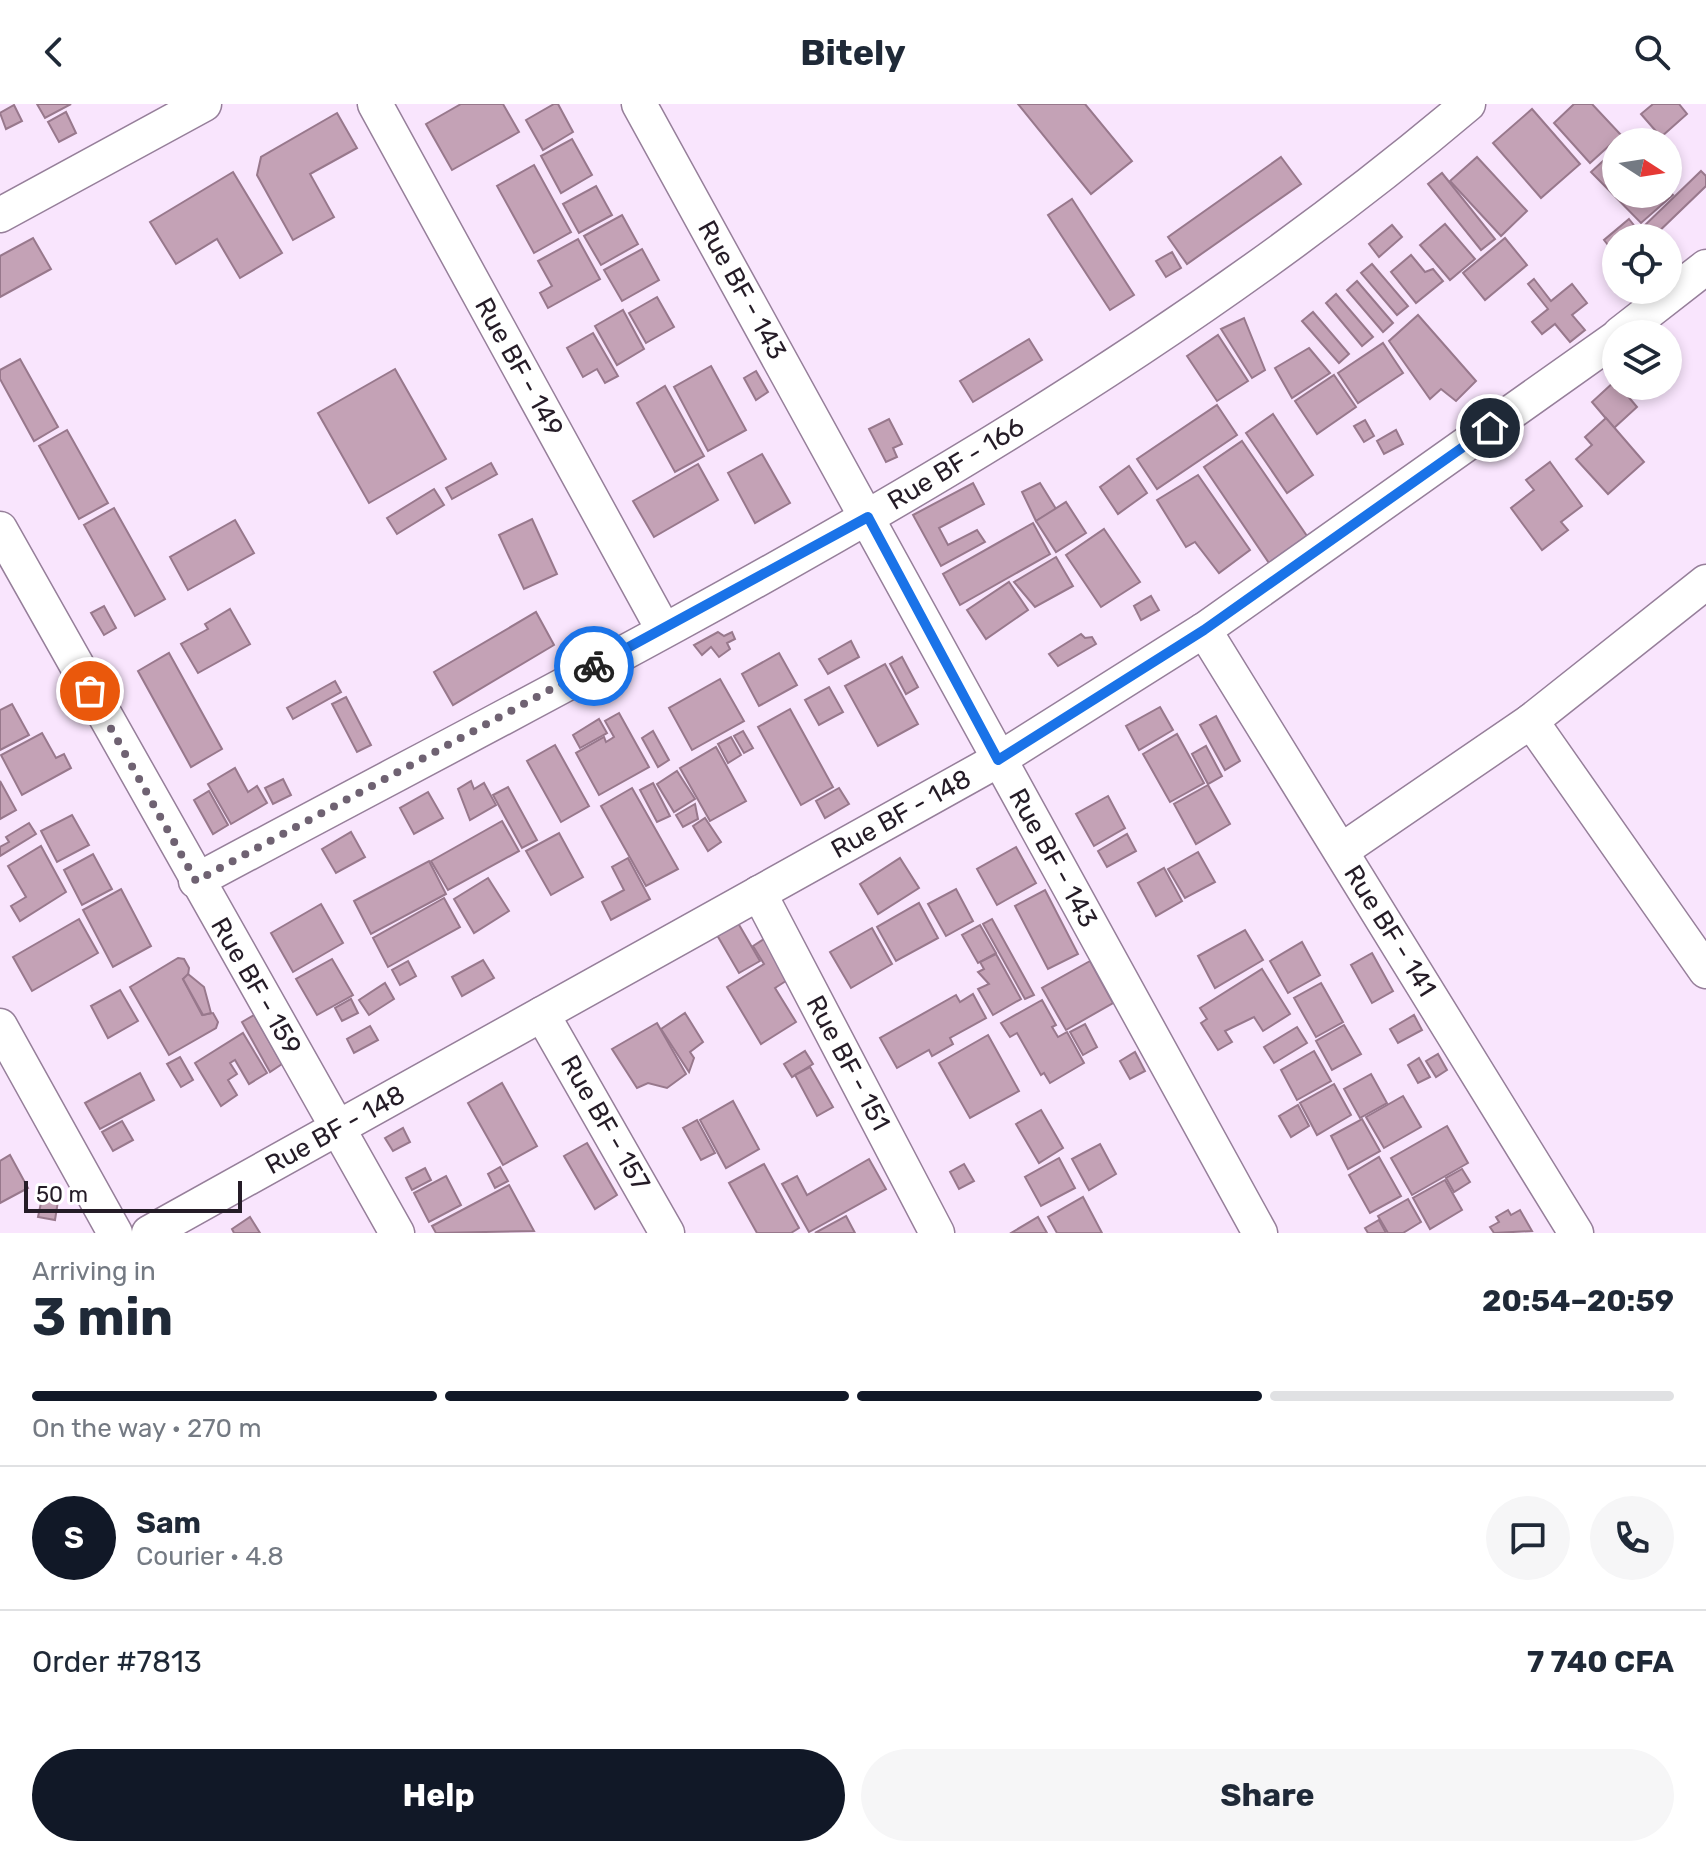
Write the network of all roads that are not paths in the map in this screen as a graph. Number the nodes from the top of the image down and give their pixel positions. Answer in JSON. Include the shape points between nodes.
{"nodes":[{"id":1,"x":204,"y":104,"type":"edge"},
{"id":2,"x":375,"y":104,"type":"edge"},
{"id":3,"x":639,"y":104,"type":"edge"},
{"id":4,"x":1468,"y":104,"type":"edge"},
{"id":5,"x":0,"y":215,"type":"edge"},
{"id":6,"x":1706,"y":267,"type":"edge"},
{"id":7,"x":1638,"y":320,"type":"edge"},
{"id":8,"x":1602,"y":347,"type":"edge"},
{"id":9,"x":868,"y":517,"type":"junction"},
{"id":10,"x":0,"y":529,"type":"edge"},
{"id":11,"x":1706,"y":582,"type":"edge"},
{"id":12,"x":663,"y":629,"type":"junction"},
{"id":13,"x":1204,"y":630,"type":"junction"},
{"id":14,"x":1531,"y":721,"type":"junction"},
{"id":15,"x":998,"y":760,"type":"junction"},
{"id":16,"x":1341,"y":851,"type":"junction"},
{"id":17,"x":196,"y":881,"type":"junction"},
{"id":18,"x":759,"y":893,"type":"junction"},
{"id":19,"x":1703,"y":958,"type":"edge"},
{"id":20,"x":542,"y":1014,"type":"junction"},
{"id":21,"x":0,"y":1026,"type":"edge"},
{"id":22,"x":338,"y":1128,"type":"junction"},
{"id":23,"x":115,"y":1233,"type":"edge"},
{"id":24,"x":149,"y":1233,"type":"edge"},
{"id":25,"x":397,"y":1233,"type":"edge"},
{"id":26,"x":667,"y":1233,"type":"edge"},
{"id":27,"x":937,"y":1233,"type":"edge"},
{"id":28,"x":1260,"y":1233,"type":"edge"},
{"id":29,"x":1576,"y":1233,"type":"edge"}],
"edges":[{"from":1,"to":5,"type":"street"},
{"from":2,"to":12,"type":"street","name":"Rue BF - 149"},
{"from":3,"to":9,"type":"street","name":"Rue BF - 143"},
{"from":4,"to":9,"type":"street","name":"Rue BF - 166","via":[[1217,297],[993,443]]},
{"from":6,"to":7,"type":"street","name":"Rue BF - 148"},
{"from":8,"to":13,"type":"street","name":"Rue BF - 148"},
{"from":9,"to":12,"type":"street","name":"Rue BF - 166"},
{"from":9,"to":15,"type":"street","name":"Rue BF - 143"},
{"from":10,"to":17,"type":"street","name":"Rue BF - 159"},
{"from":11,"to":14,"type":"street"},
{"from":12,"to":17,"type":"street","name":"Rue BF - 166"},
{"from":13,"to":15,"type":"street","name":"Rue BF - 148"},
{"from":13,"to":16,"type":"street","name":"Rue BF - 141"},
{"from":14,"to":16,"type":"street"},
{"from":14,"to":19,"type":"street"},
{"from":15,"to":18,"type":"street","name":"Rue BF - 148"},
{"from":15,"to":28,"type":"street","name":"Rue BF - 143"},
{"from":16,"to":29,"type":"street","name":"Rue BF - 141"},
{"from":17,"to":22,"type":"street","name":"Rue BF - 159"},
{"from":18,"to":20,"type":"street","name":"Rue BF - 148"},
{"from":18,"to":27,"type":"street","name":"Rue BF - 151"},
{"from":20,"to":22,"type":"street","name":"Rue BF - 148"},
{"from":20,"to":26,"type":"street","name":"Rue BF - 157"},
{"from":21,"to":23,"type":"street"},
{"from":22,"to":24,"type":"street","name":"Rue BF - 148"},
{"from":22,"to":25,"type":"street","name":"Rue BF - 159"}]}
